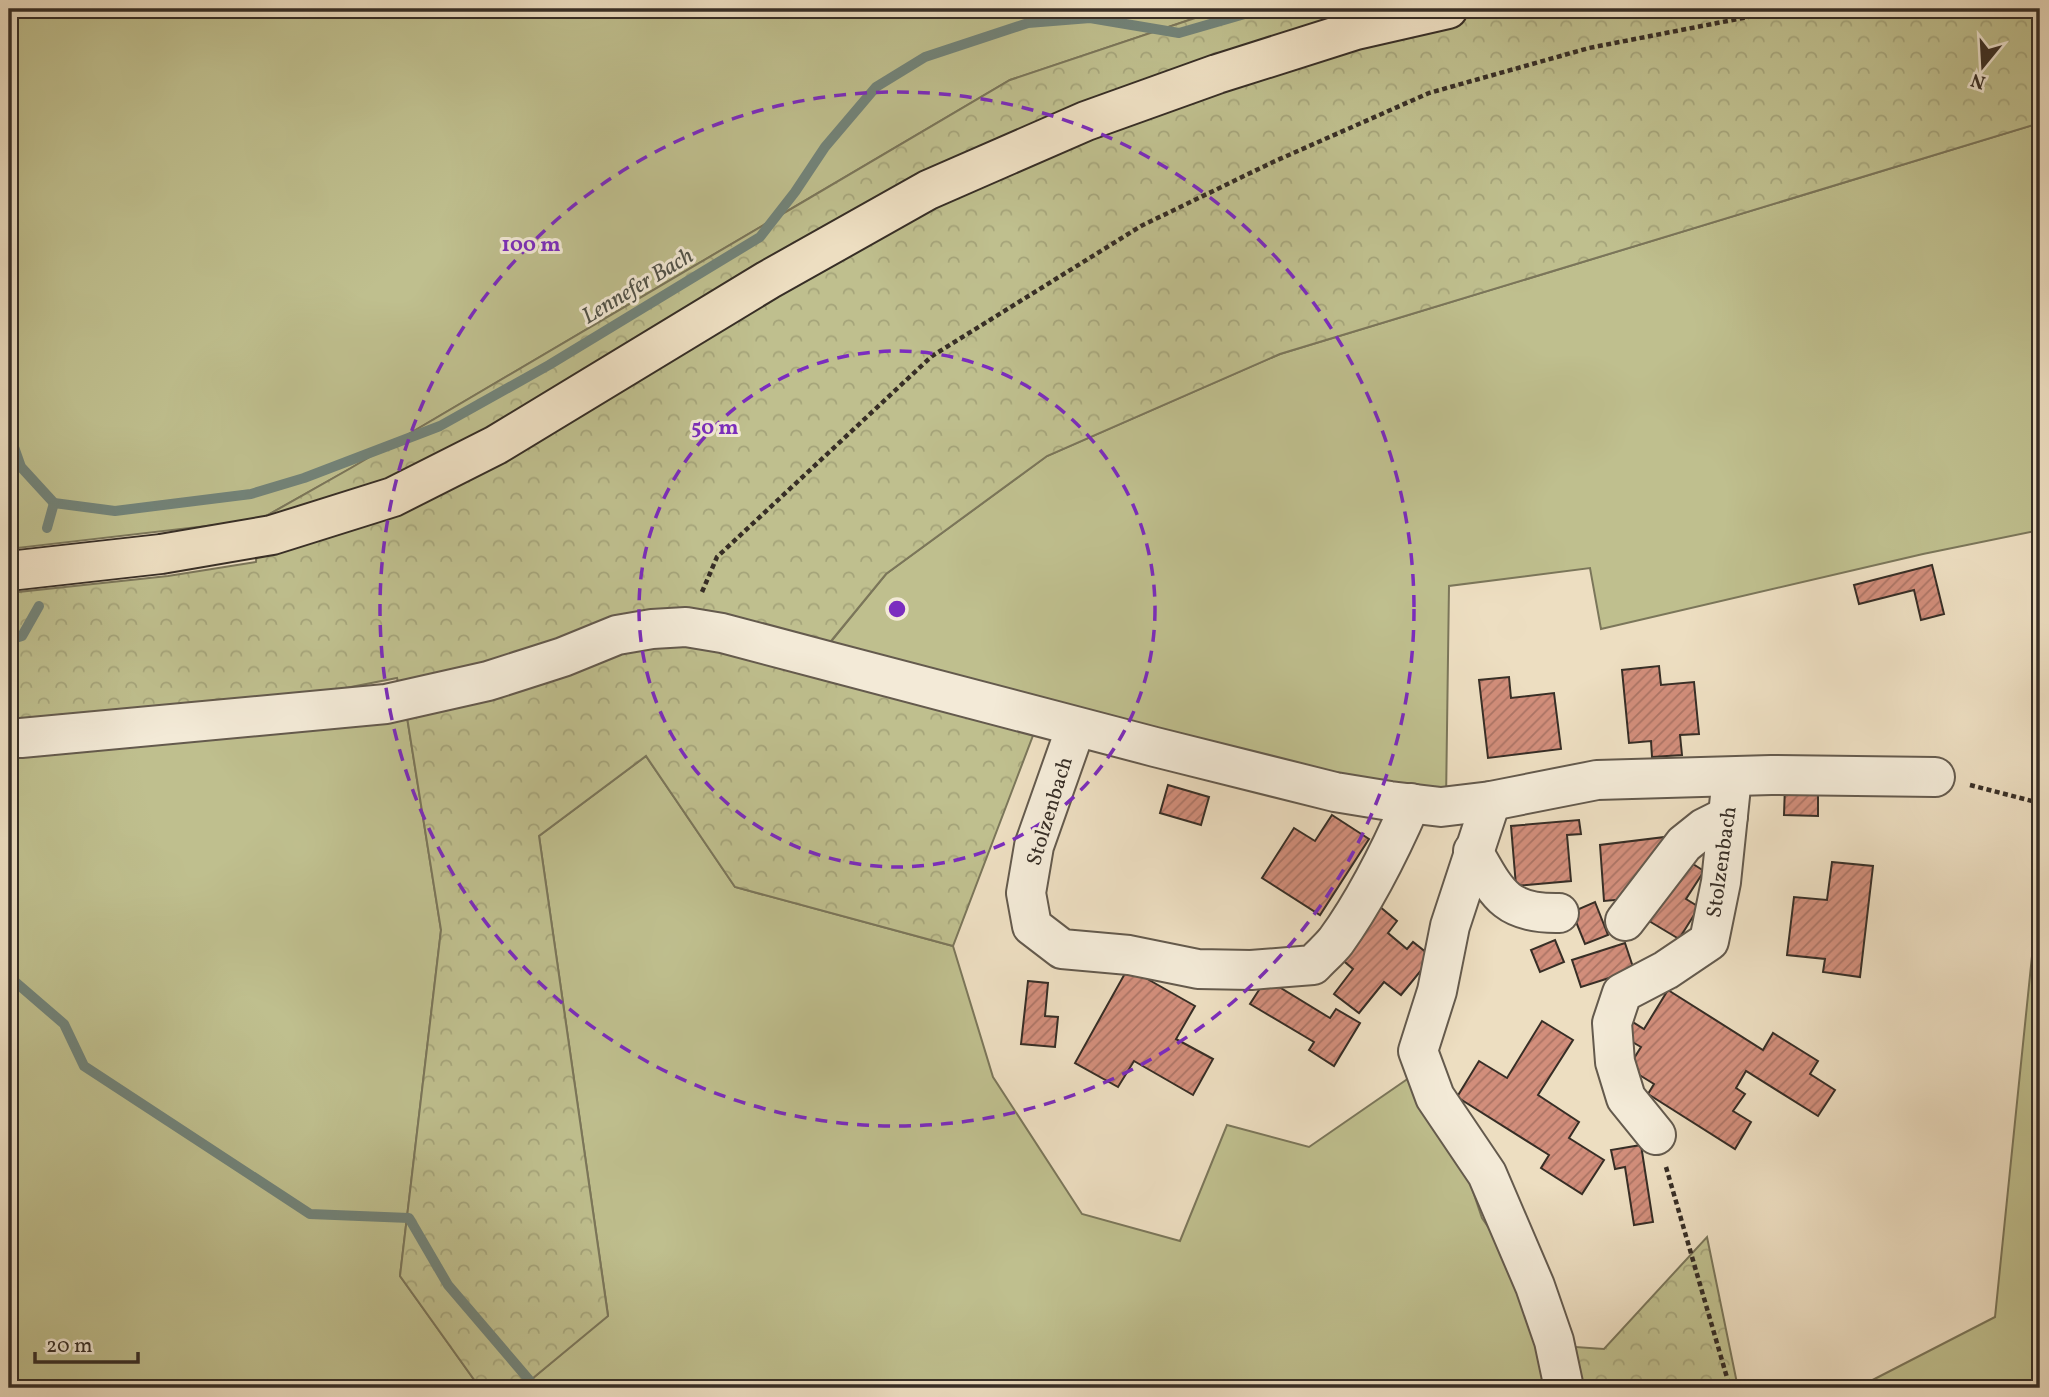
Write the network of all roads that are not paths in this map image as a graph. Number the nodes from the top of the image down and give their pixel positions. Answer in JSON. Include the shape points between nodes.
{"nodes":[{"id":1,"x":1448,"y":9,"type":"edge"},
{"id":2,"x":9,"y":571,"type":"edge"},
{"id":3,"x":1076,"y":727,"type":"junction"},
{"id":4,"x":9,"y":738,"type":"edge"},
{"id":5,"x":1732,"y":776,"type":"junction"},
{"id":6,"x":1935,"y":777,"type":"road end"},
{"id":7,"x":1490,"y":801,"type":"junction"},
{"id":8,"x":1411,"y":803,"type":"junction"},
{"id":9,"x":1728,"y":816,"type":"junction"},
{"id":10,"x":1473,"y":851,"type":"junction"},
{"id":11,"x":1559,"y":913,"type":"dead end"},
{"id":12,"x":1625,"y":921,"type":"dead end"},
{"id":13,"x":1656,"y":1135,"type":"road end"},
{"id":14,"x":1564,"y":1388,"type":"edge"}],
"edges":[{"from":1,"to":2,"type":"main road","via":[[1356,30],[1217,74],[1086,121],[928,190],[768,280],[496,446],[393,497],[272,536]]},
{"from":3,"to":4,"type":"street","via":[[687,627],[617,635],[488,681],[386,704]]},
{"from":3,"to":8,"type":"street","name":"Stolzenbach","via":[[1335,792]]},
{"from":3,"to":8,"type":"street","name":"Stolzenbach","via":[[1034,846],[1026,893],[1032,926],[1062,949],[1129,955],[1198,969],[1313,965],[1335,942],[1368,890]]},
{"from":5,"to":6,"type":"street","name":"Stolzenbach"},
{"from":5,"to":7,"type":"street","name":"Stolzenbach","via":[[1597,780]]},
{"from":5,"to":9,"type":"street","name":"Stolzenbach"},
{"from":7,"to":8,"type":"street","name":"Stolzenbach","via":[[1441,807]]},
{"from":7,"to":10,"type":"street"},
{"from":9,"to":12,"type":"street","via":[[1684,844]]},
{"from":9,"to":13,"type":"street","name":"Stolzenbach","via":[[1709,941],[1622,993],[1612,1023],[1615,1062],[1626,1098]]},
{"from":10,"to":11,"type":"street","via":[[1507,902],[1525,910]]},
{"from":10,"to":14,"type":"street","via":[[1418,1051],[1434,1097],[1487,1174],[1535,1286]]}]}
